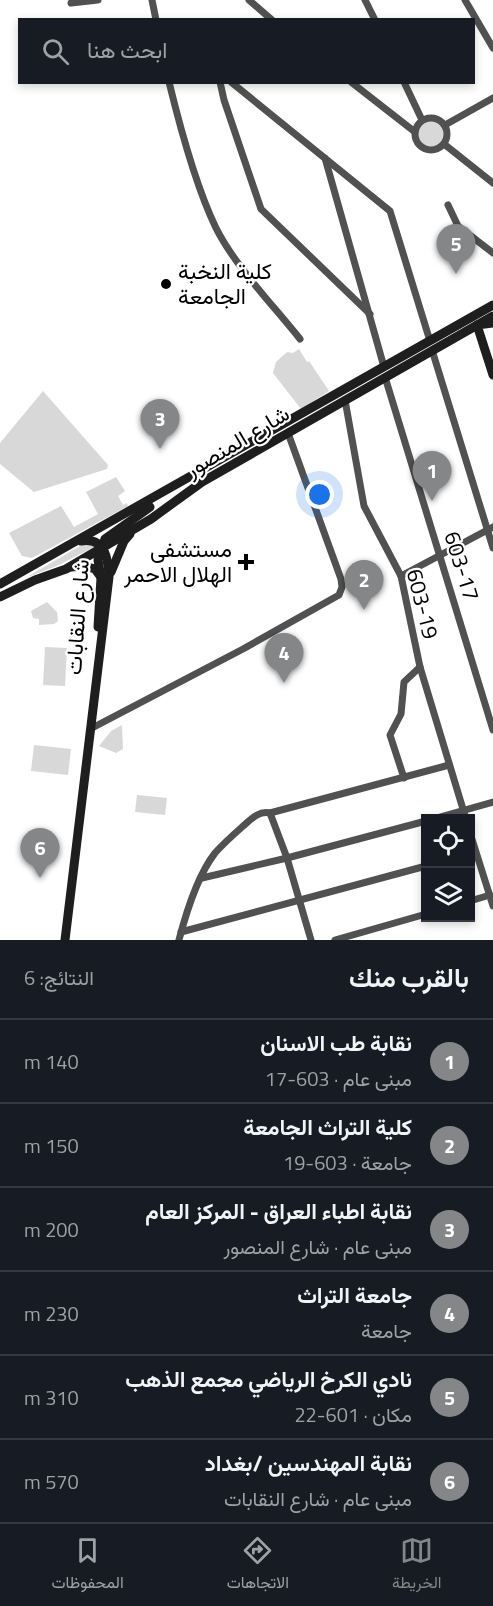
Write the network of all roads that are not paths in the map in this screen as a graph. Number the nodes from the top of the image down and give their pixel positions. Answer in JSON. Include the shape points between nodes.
{"nodes":[{"id":1,"x":98,"y":0,"type":"edge"},
{"id":2,"x":152,"y":0,"type":"edge"},
{"id":3,"x":249,"y":0,"type":"edge"},
{"id":4,"x":365,"y":0,"type":"edge"},
{"id":5,"x":465,"y":0,"type":"edge"},
{"id":6,"x":71,"y":3,"type":"dead end"},
{"id":7,"x":156,"y":18,"type":"edge"},
{"id":8,"x":270,"y":18,"type":"edge"},
{"id":9,"x":374,"y":18,"type":"edge"},
{"id":10,"x":493,"y":47,"type":"edge"},
{"id":11,"x":170,"y":84,"type":"edge"},
{"id":12,"x":220,"y":84,"type":"edge"},
{"id":13,"x":233,"y":84,"type":"edge"},
{"id":14,"x":354,"y":84,"type":"edge"},
{"id":15,"x":405,"y":84,"type":"edge"},
{"id":16,"x":493,"y":98,"type":"edge"},
{"id":17,"x":422,"y":120,"type":"junction"},
{"id":18,"x":445,"y":125,"type":"junction"},
{"id":19,"x":415,"y":132,"type":"junction"},
{"id":20,"x":444,"y":144,"type":"junction"},
{"id":21,"x":325,"y":158,"type":"junction"},
{"id":22,"x":493,"y":183,"type":"edge"},
{"id":23,"x":448,"y":204,"type":"dead end"},
{"id":24,"x":493,"y":253,"type":"edge"},
{"id":25,"x":493,"y":304,"type":"edge"},
{"id":26,"x":370,"y":314,"type":"junction"},
{"id":27,"x":493,"y":316,"type":"edge"},
{"id":28,"x":493,"y":323,"type":"edge"},
{"id":29,"x":477,"y":325,"type":"junction"},
{"id":30,"x":300,"y":339,"type":"dead end"},
{"id":31,"x":431,"y":346,"type":"junction"},
{"id":32,"x":491,"y":360,"type":"edge"},
{"id":33,"x":384,"y":367,"type":"junction"},
{"id":34,"x":493,"y":375,"type":"edge"},
{"id":35,"x":385,"y":377,"type":"junction"},
{"id":36,"x":345,"y":400,"type":"junction"},
{"id":37,"x":288,"y":433,"type":"junction"},
{"id":38,"x":180,"y":484,"type":"junction"},
{"id":39,"x":490,"y":528,"type":"edge"},
{"id":40,"x":133,"y":530,"type":"junction"},
{"id":41,"x":73,"y":543,"type":"junction"},
{"id":42,"x":102,"y":548,"type":"junction"},
{"id":43,"x":493,"y":548,"type":"edge"},
{"id":44,"x":440,"y":555,"type":"junction"},
{"id":45,"x":66,"y":569,"type":"junction"},
{"id":46,"x":401,"y":576,"type":"junction"},
{"id":47,"x":105,"y":578,"type":"junction"},
{"id":48,"x":0,"y":584,"type":"edge"},
{"id":49,"x":0,"y":597,"type":"edge"},
{"id":50,"x":420,"y":668,"type":"junction"},
{"id":51,"x":92,"y":728,"type":"junction"},
{"id":52,"x":493,"y":730,"type":"edge"},
{"id":53,"x":449,"y":765,"type":"junction"},
{"id":54,"x":404,"y":778,"type":"junction"},
{"id":55,"x":493,"y":801,"type":"edge"},
{"id":56,"x":464,"y":810,"type":"junction"},
{"id":57,"x":270,"y":813,"type":"junction"},
{"id":58,"x":450,"y":814,"type":"edge"},
{"id":59,"x":465,"y":814,"type":"edge"},
{"id":60,"x":421,"y":821,"type":"edge"},
{"id":61,"x":475,"y":857,"type":"edge"},
{"id":62,"x":287,"y":858,"type":"junction"},
{"id":63,"x":421,"y":867,"type":"edge"},
{"id":64,"x":202,"y":878,"type":"junction"},
{"id":65,"x":490,"y":895,"type":"junction"},
{"id":66,"x":300,"y":900,"type":"junction"},
{"id":67,"x":475,"y":900,"type":"edge"},
{"id":68,"x":493,"y":906,"type":"edge"},
{"id":69,"x":421,"y":915,"type":"edge"},
{"id":70,"x":181,"y":932,"type":"junction"},
{"id":71,"x":65,"y":940,"type":"edge"},
{"id":72,"x":179,"y":940,"type":"edge"},
{"id":73,"x":311,"y":940,"type":"edge"},
{"id":74,"x":335,"y":940,"type":"edge"}],
"edges":[{"from":1,"to":6,"type":"street"},
{"from":2,"to":7,"type":"street"},
{"from":3,"to":8,"type":"street"},
{"from":4,"to":9,"type":"street"},
{"from":5,"to":10,"type":"street"},
{"from":11,"to":30,"type":"street","via":[[188,151],[217,229]]},
{"from":12,"to":26,"type":"street","via":[[261,209]]},
{"from":13,"to":21,"type":"street"},
{"from":14,"to":19,"type":"street"},
{"from":15,"to":17,"type":"street"},
{"from":16,"to":18,"type":"street"},
{"from":17,"to":18,"type":"street","via":[[435,118]]},
{"from":17,"to":19,"type":"street"},
{"from":18,"to":20,"type":"street","via":[[448,135]]},
{"from":19,"to":20,"type":"street","via":[[417,142],[425,149],[436,150]]},
{"from":20,"to":22,"type":"street"},
{"from":21,"to":26,"type":"street"},
{"from":21,"to":31,"type":"street","via":[[390,211]]},
{"from":23,"to":24,"type":"street","via":[[458,226]]},
{"from":25,"to":31,"type":"main road","name":"شارع المنصور"},
{"from":26,"to":33,"type":"street"},
{"from":27,"to":29,"type":"main road","name":"شارع المنصور"},
{"from":28,"to":29,"type":"main road"},
{"from":29,"to":31,"type":"main road","name":"شارع المنصور"},
{"from":29,"to":32,"type":"main road"},
{"from":31,"to":33,"type":"main road","name":"شارع المنصور"},
{"from":31,"to":35,"type":"main road","name":"شارع المنصور"},
{"from":31,"to":39,"type":"street"},
{"from":32,"to":34,"type":"main road"},
{"from":33,"to":38,"type":"main road","name":"شارع المنصور"},
{"from":35,"to":36,"type":"main road","name":"شارع المنصور"},
{"from":35,"to":44,"type":"street","name":"603-17"},
{"from":36,"to":37,"type":"main road","name":"شارع المنصور"},
{"from":36,"to":46,"type":"street","name":"603-19","via":[[364,506]]},
{"from":37,"to":40,"type":"main road","name":"شارع المنصور","via":[[202,482]]},
{"from":37,"to":51,"type":"street","via":[[341,579],[339,595]]},
{"from":38,"to":41,"type":"main road","name":"شارع المنصور"},
{"from":38,"to":42,"type":"main road","via":[[107,536]]},
{"from":39,"to":43,"type":"street"},
{"from":39,"to":44,"type":"street"},
{"from":40,"to":42,"type":"main road","name":"شارع المنصور"},
{"from":40,"to":47,"type":"main road"},
{"from":41,"to":42,"type":"main road","via":[[90,540]]},
{"from":41,"to":48,"type":"main road","name":"شارع المنصور"},
{"from":42,"to":45,"type":"main road","name":"شارع المنصور"},
{"from":42,"to":47,"type":"main road","name":"شارع النقابات","via":[[108,557]]},
{"from":44,"to":46,"type":"street"},
{"from":44,"to":52,"type":"street","name":"603-17"},
{"from":45,"to":47,"type":"main road","via":[[88,567]]},
{"from":45,"to":49,"type":"main road","name":"شارع المنصور"},
{"from":46,"to":50,"type":"street","name":"603-19"},
{"from":47,"to":51,"type":"main road","name":"شارع النقابات"},
{"from":50,"to":53,"type":"street","name":"603-19"},
{"from":50,"to":54,"type":"street","via":[[404,681],[401,714],[390,735]]},
{"from":51,"to":71,"type":"main road","name":"شارع النقابات"},
{"from":53,"to":54,"type":"street"},
{"from":53,"to":56,"type":"street","name":"603-19"},
{"from":54,"to":57,"type":"street"},
{"from":55,"to":56,"type":"street"},
{"from":56,"to":58,"type":"street"},
{"from":56,"to":59,"type":"street","name":"603-19"},
{"from":57,"to":62,"type":"street"},
{"from":57,"to":64,"type":"street","via":[[260,813],[240,829],[216,853]]},
{"from":60,"to":62,"type":"street"},
{"from":61,"to":65,"type":"street"},
{"from":62,"to":64,"type":"street"},
{"from":62,"to":66,"type":"street"},
{"from":63,"to":66,"type":"street"},
{"from":64,"to":70,"type":"street"},
{"from":65,"to":67,"type":"street"},
{"from":65,"to":68,"type":"street"},
{"from":66,"to":70,"type":"street"},
{"from":66,"to":73,"type":"street"},
{"from":69,"to":74,"type":"street"},
{"from":70,"to":72,"type":"street"}]}
